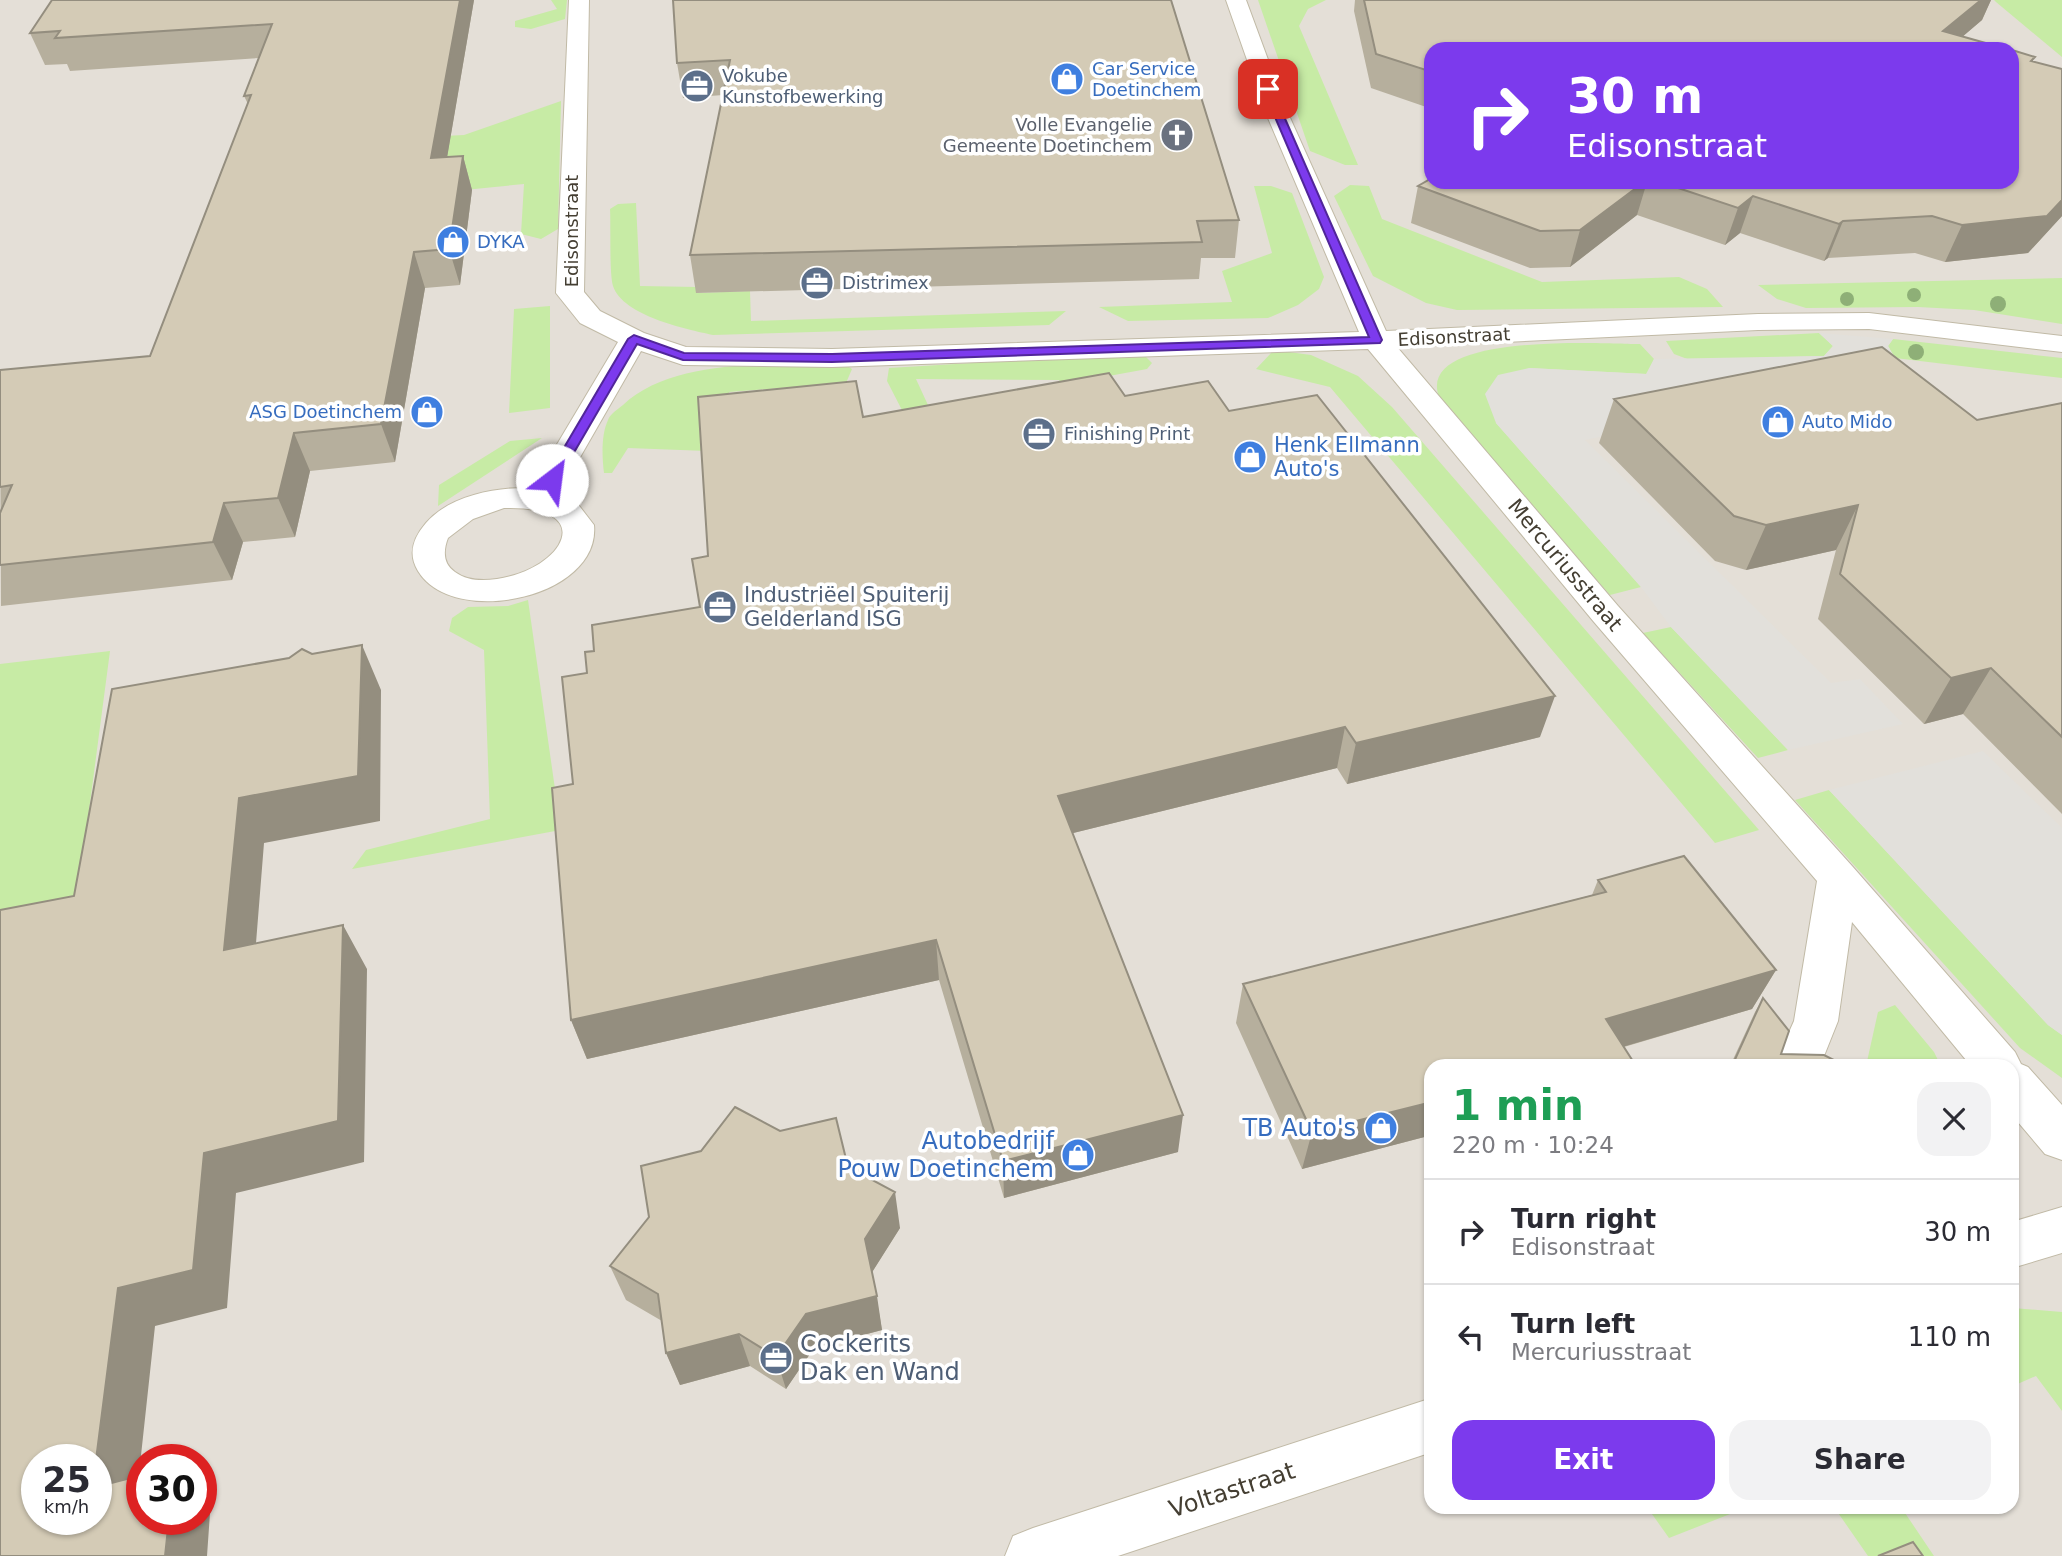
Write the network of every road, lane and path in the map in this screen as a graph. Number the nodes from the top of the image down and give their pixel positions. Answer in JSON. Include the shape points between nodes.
{"nodes":[{"id":1,"x":579,"y":0,"type":"edge"},
{"id":2,"x":1236,"y":0,"type":"edge"},
{"id":3,"x":634,"y":339,"type":"junction"},
{"id":4,"x":1376,"y":340,"type":"junction"},
{"id":5,"x":2062,"y":344,"type":"edge"},
{"id":6,"x":540,"y":499,"type":"dead end"},
{"id":7,"x":1838,"y":877,"type":"junction"},
{"id":8,"x":1800,"y":1059,"type":"edge"},
{"id":9,"x":1993,"y":1059,"type":"edge"},
{"id":10,"x":2019,"y":1089,"type":"edge"},
{"id":11,"x":2062,"y":1139,"type":"edge"},
{"id":12,"x":2062,"y":1230,"type":"edge"},
{"id":13,"x":2019,"y":1243,"type":"edge"},
{"id":14,"x":1424,"y":1428,"type":"edge"},
{"id":15,"x":1033,"y":1556,"type":"edge"}],
"edges":[{"from":1,"to":3,"type":"street","name":"Edisonstraat","via":[[570,293],[590,317]]},
{"from":2,"to":4,"type":"street","name":"Mercuriusstraat","via":[[1276,111]]},
{"from":3,"to":4,"type":"street","name":"Edisonstraat","via":[[683,356],[832,358]]},
{"from":3,"to":6,"type":"street"},
{"from":4,"to":5,"type":"street","name":"Edisonstraat","via":[[1869,321]]},
{"from":4,"to":7,"type":"street","name":"Mercuriusstraat","via":[[1606,614]]},
{"from":7,"to":8,"type":"street","via":[[1816,1021]]},
{"from":7,"to":9,"type":"street","name":"Mercuriusstraat"},
{"from":10,"to":11,"type":"street"},
{"from":12,"to":13,"type":"street"},
{"from":14,"to":15,"type":"street","name":"Voltastraat"}]}
